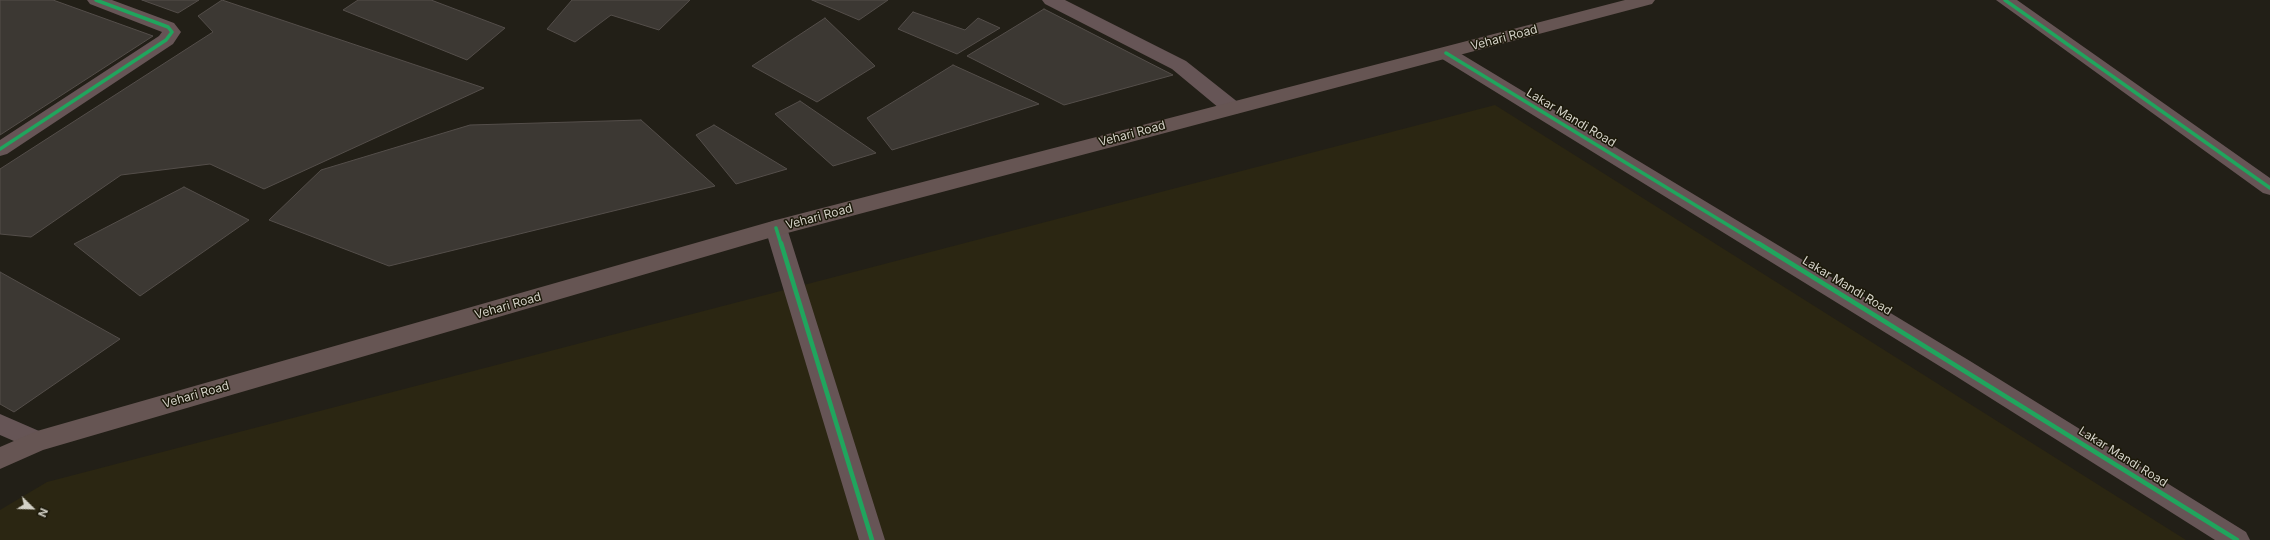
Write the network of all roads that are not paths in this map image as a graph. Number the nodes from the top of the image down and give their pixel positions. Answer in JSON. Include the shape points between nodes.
{"nodes":[{"id":1,"x":96,"y":0,"type":"edge"},
{"id":2,"x":1051,"y":0,"type":"edge"},
{"id":3,"x":1646,"y":0,"type":"edge"},
{"id":4,"x":2005,"y":0,"type":"edge"},
{"id":5,"x":1446,"y":53,"type":"junction"},
{"id":6,"x":1232,"y":108,"type":"junction"},
{"id":7,"x":0,"y":149,"type":"edge"},
{"id":8,"x":2270,"y":188,"type":"edge"},
{"id":9,"x":776,"y":228,"type":"junction"},
{"id":10,"x":0,"y":424,"type":"edge"},
{"id":11,"x":37,"y":441,"type":"junction"},
{"id":12,"x":0,"y":458,"type":"edge"},
{"id":13,"x":872,"y":540,"type":"edge"},
{"id":14,"x":2237,"y":540,"type":"edge"}],
"edges":[{"from":1,"to":7,"type":"street","via":[[168,27],[172,32],[166,40]]},
{"from":2,"to":6,"type":"street","via":[[1179,65]]},
{"from":3,"to":5,"type":"main road","name":"Vehari Road"},
{"from":4,"to":8,"type":"street"},
{"from":5,"to":6,"type":"main road","name":"Vehari Road"},
{"from":5,"to":14,"type":"street","name":"Lakar Mandi Road","via":[[1962,368]]},
{"from":6,"to":9,"type":"main road","name":"Vehari Road"},
{"from":9,"to":11,"type":"main road","name":"Vehari Road"},
{"from":9,"to":13,"type":"street"},
{"from":10,"to":11,"type":"street"},
{"from":11,"to":12,"type":"main road","name":"Vehari Road"}]}
